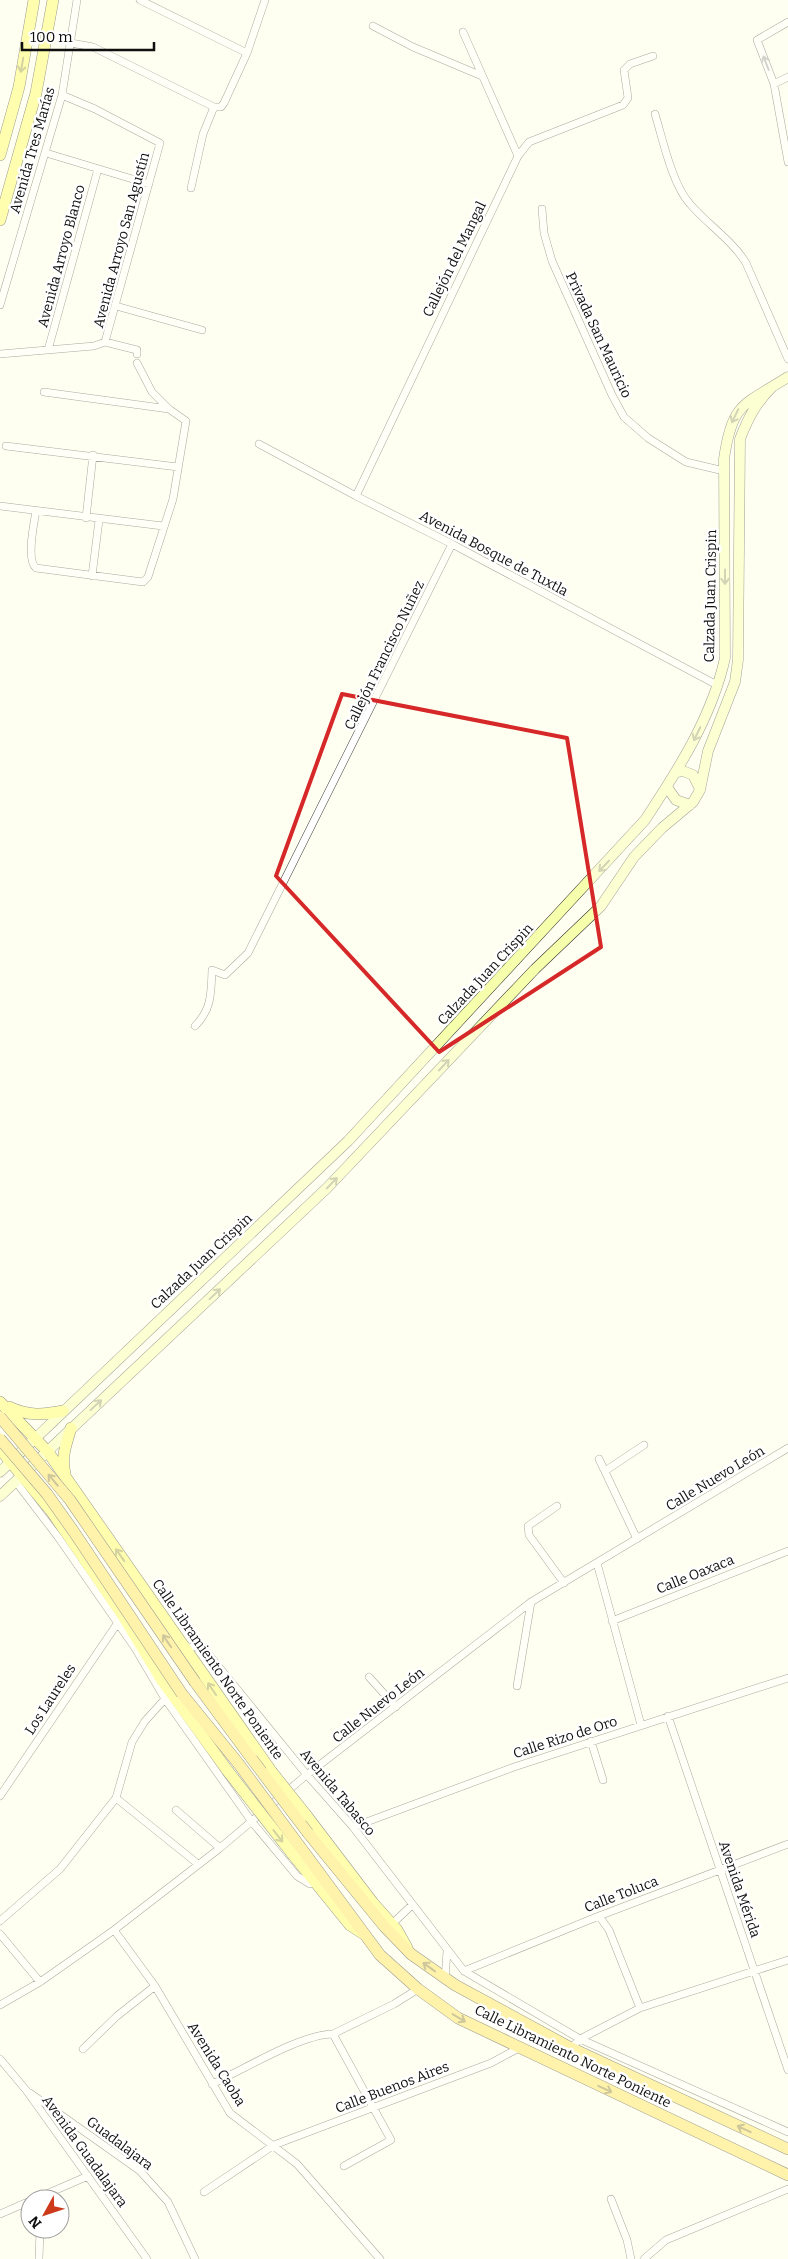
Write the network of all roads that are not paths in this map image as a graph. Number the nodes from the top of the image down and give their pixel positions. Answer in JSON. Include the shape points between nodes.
{"nodes":[{"id":1,"x":34,"y":0,"type":"edge"},
{"id":2,"x":52,"y":0,"type":"edge"},
{"id":3,"x":77,"y":0,"type":"edge"},
{"id":4,"x":140,"y":0,"type":"edge"},
{"id":5,"x":265,"y":0,"type":"edge"},
{"id":6,"x":788,"y":22,"type":"edge"},
{"id":7,"x":373,"y":26,"type":"dead end"},
{"id":8,"x":463,"y":32,"type":"dead end"},
{"id":9,"x":71,"y":43,"type":"junction"},
{"id":10,"x":247,"y":53,"type":"junction"},
{"id":11,"x":653,"y":56,"type":"dead end"},
{"id":12,"x":482,"y":76,"type":"junction"},
{"id":13,"x":788,"y":76,"type":"edge"},
{"id":14,"x":774,"y":84,"type":"junction"},
{"id":15,"x":62,"y":95,"type":"junction"},
{"id":16,"x":214,"y":107,"type":"junction"},
{"id":17,"x":655,"y":114,"type":"dead end"},
{"id":18,"x":46,"y":152,"type":"junction"},
{"id":19,"x":0,"y":154,"type":"edge"},
{"id":20,"x":518,"y":156,"type":"junction"},
{"id":21,"x":788,"y":162,"type":"edge"},
{"id":22,"x":98,"y":169,"type":"junction"},
{"id":23,"x":149,"y":184,"type":"junction"},
{"id":24,"x":191,"y":188,"type":"dead end"},
{"id":25,"x":542,"y":209,"type":"dead end"},
{"id":26,"x":0,"y":220,"type":"edge"},
{"id":27,"x":0,"y":304,"type":"edge"},
{"id":28,"x":116,"y":306,"type":"junction"},
{"id":29,"x":202,"y":330,"type":"dead end"},
{"id":30,"x":105,"y":342,"type":"junction"},
{"id":31,"x":48,"y":350,"type":"junction"},
{"id":32,"x":137,"y":352,"type":"dead end"},
{"id":33,"x":0,"y":354,"type":"edge"},
{"id":34,"x":788,"y":359,"type":"edge"},
{"id":35,"x":137,"y":363,"type":"dead end"},
{"id":36,"x":788,"y":377,"type":"edge"},
{"id":37,"x":772,"y":387,"type":"junction"},
{"id":38,"x":44,"y":392,"type":"dead end"},
{"id":39,"x":169,"y":409,"type":"junction"},
{"id":40,"x":259,"y":444,"type":"dead end"},
{"id":41,"x":6,"y":446,"type":"dead end"},
{"id":42,"x":93,"y":455,"type":"junction"},
{"id":43,"x":178,"y":467,"type":"junction"},
{"id":44,"x":724,"y":471,"type":"junction"},
{"id":45,"x":356,"y":496,"type":"junction"},
{"id":46,"x":0,"y":506,"type":"edge"},
{"id":47,"x":36,"y":511,"type":"junction"},
{"id":48,"x":86,"y":518,"type":"junction"},
{"id":49,"x":99,"y":520,"type":"junction"},
{"id":50,"x":163,"y":526,"type":"junction"},
{"id":51,"x":452,"y":544,"type":"junction"},
{"id":52,"x":92,"y":576,"type":"junction"},
{"id":53,"x":717,"y":685,"type":"junction"},
{"id":54,"x":677,"y":772,"type":"junction"},
{"id":55,"x":667,"y":788,"type":"junction"},
{"id":56,"x":700,"y":790,"type":"junction"},
{"id":57,"x":690,"y":805,"type":"junction"},
{"id":58,"x":195,"y":1026,"type":"dead end"},
{"id":59,"x":1,"y":1403,"type":"edge"},
{"id":60,"x":63,"y":1411,"type":"junction"},
{"id":61,"x":0,"y":1417,"type":"edge"},
{"id":62,"x":71,"y":1428,"type":"junction"},
{"id":63,"x":36,"y":1438,"type":"junction"},
{"id":64,"x":0,"y":1439,"type":"edge"},
{"id":65,"x":644,"y":1446,"type":"dead end"},
{"id":66,"x":788,"y":1449,"type":"edge"},
{"id":67,"x":0,"y":1450,"type":"edge"},
{"id":68,"x":48,"y":1452,"type":"junction"},
{"id":69,"x":599,"y":1459,"type":"dead end"},
{"id":70,"x":11,"y":1461,"type":"junction"},
{"id":71,"x":605,"y":1471,"type":"junction"},
{"id":72,"x":0,"y":1472,"type":"edge"},
{"id":73,"x":65,"y":1476,"type":"junction"},
{"id":74,"x":19,"y":1479,"type":"junction"},
{"id":75,"x":0,"y":1496,"type":"edge"},
{"id":76,"x":557,"y":1506,"type":"dead end"},
{"id":77,"x":637,"y":1539,"type":"junction"},
{"id":78,"x":788,"y":1551,"type":"edge"},
{"id":79,"x":597,"y":1563,"type":"junction"},
{"id":80,"x":564,"y":1583,"type":"junction"},
{"id":81,"x":531,"y":1602,"type":"junction"},
{"id":82,"x":120,"y":1620,"type":"junction"},
{"id":83,"x":612,"y":1621,"type":"junction"},
{"id":84,"x":183,"y":1647,"type":"junction"},
{"id":85,"x":369,"y":1677,"type":"dead end"},
{"id":86,"x":788,"y":1678,"type":"edge"},
{"id":87,"x":517,"y":1686,"type":"dead end"},
{"id":88,"x":165,"y":1700,"type":"junction"},
{"id":89,"x":396,"y":1707,"type":"junction"},
{"id":90,"x":668,"y":1716,"type":"junction"},
{"id":91,"x":641,"y":1725,"type":"junction"},
{"id":92,"x":591,"y":1742,"type":"junction"},
{"id":93,"x":307,"y":1775,"type":"junction"},
{"id":94,"x":602,"y":1780,"type":"dead end"},
{"id":95,"x":0,"y":1796,"type":"edge"},
{"id":96,"x":116,"y":1798,"type":"junction"},
{"id":97,"x":176,"y":1810,"type":"dead end"},
{"id":98,"x":252,"y":1822,"type":"junction"},
{"id":99,"x":353,"y":1827,"type":"junction"},
{"id":100,"x":788,"y":1844,"type":"edge"},
{"id":101,"x":220,"y":1848,"type":"junction"},
{"id":102,"x":298,"y":1852,"type":"junction"},
{"id":103,"x":198,"y":1864,"type":"junction"},
{"id":104,"x":720,"y":1869,"type":"junction"},
{"id":105,"x":316,"y":1882,"type":"junction"},
{"id":106,"x":412,"y":1905,"type":"junction"},
{"id":107,"x":599,"y":1916,"type":"junction"},
{"id":108,"x":0,"y":1921,"type":"edge"},
{"id":109,"x":392,"y":1924,"type":"junction"},
{"id":110,"x":114,"y":1930,"type":"junction"},
{"id":111,"x":0,"y":1934,"type":"edge"},
{"id":112,"x":365,"y":1935,"type":"junction"},
{"id":113,"x":447,"y":1951,"type":"junction"},
{"id":114,"x":410,"y":1954,"type":"junction"},
{"id":115,"x":788,"y":1960,"type":"edge"},
{"id":116,"x":464,"y":1971,"type":"junction"},
{"id":117,"x":756,"y":1972,"type":"junction"},
{"id":118,"x":445,"y":1979,"type":"junction"},
{"id":119,"x":40,"y":1982,"type":"junction"},
{"id":120,"x":155,"y":1986,"type":"junction"},
{"id":121,"x":418,"y":1989,"type":"junction"},
{"id":122,"x":0,"y":2005,"type":"edge"},
{"id":123,"x":640,"y":2008,"type":"junction"},
{"id":124,"x":333,"y":2034,"type":"junction"},
{"id":125,"x":580,"y":2039,"type":"junction"},
{"id":126,"x":519,"y":2048,"type":"junction"},
{"id":127,"x":571,"y":2048,"type":"junction"},
{"id":128,"x":83,"y":2049,"type":"dead end"},
{"id":129,"x":0,"y":2059,"type":"edge"},
{"id":130,"x":788,"y":2070,"type":"edge"},
{"id":131,"x":212,"y":2084,"type":"junction"},
{"id":132,"x":26,"y":2090,"type":"junction"},
{"id":133,"x":373,"y":2107,"type":"junction"},
{"id":134,"x":788,"y":2132,"type":"edge"},
{"id":135,"x":274,"y":2145,"type":"junction"},
{"id":136,"x":788,"y":2149,"type":"edge"},
{"id":137,"x":344,"y":2166,"type":"dead end"},
{"id":138,"x":788,"y":2175,"type":"edge"},
{"id":139,"x":88,"y":2176,"type":"junction"},
{"id":140,"x":59,"y":2189,"type":"edge"},
{"id":141,"x":788,"y":2190,"type":"edge"},
{"id":142,"x":204,"y":2192,"type":"dead end"},
{"id":143,"x":611,"y":2199,"type":"dead end"},
{"id":144,"x":20,"y":2205,"type":"edge"},
{"id":145,"x":0,"y":2214,"type":"edge"},
{"id":146,"x":40,"y":2239,"type":"edge"},
{"id":147,"x":39,"y":2259,"type":"edge"},
{"id":148,"x":148,"y":2259,"type":"edge"},
{"id":149,"x":195,"y":2259,"type":"edge"},
{"id":150,"x":380,"y":2259,"type":"edge"},
{"id":151,"x":631,"y":2259,"type":"edge"},
{"id":152,"x":644,"y":2259,"type":"edge"}],
"edges":[{"from":1,"to":19,"type":"main road","one_way":true,"via":[[18,87]]},
{"from":2,"to":26,"type":"main road","via":[[36,93]]},
{"from":3,"to":9,"type":"street","name":"Avenida Tres Marías"},
{"from":4,"to":10,"type":"street"},
{"from":5,"to":10,"type":"street"},
{"from":14,"to":6,"type":"street","one_way":true,"via":[[756,40]]},
{"from":7,"to":12,"type":"street","via":[[412,47]]},
{"from":8,"to":12,"type":"street"},
{"from":9,"to":15,"type":"street","name":"Avenida Tres Marías"},
{"from":9,"to":16,"type":"street","via":[[93,47]]},
{"from":10,"to":16,"type":"street","via":[[224,103],[221,107]]},
{"from":11,"to":20,"type":"street","via":[[630,64],[624,70],[628,98],[622,106],[529,142]]},
{"from":12,"to":20,"type":"street"},
{"from":13,"to":14,"type":"street"},
{"from":14,"to":21,"type":"street"},
{"from":15,"to":18,"type":"street","name":"Avenida Tres Marías"},
{"from":15,"to":23,"type":"street","name":"Avenida Arroyo San Agustín","via":[[160,143]]},
{"from":16,"to":24,"type":"street","via":[[203,134]]},
{"from":17,"to":34,"type":"street","via":[[676,177],[689,202],[738,250]]},
{"from":18,"to":22,"type":"street"},
{"from":18,"to":27,"type":"street","name":"Avenida Tres Marías"},
{"from":20,"to":45,"type":"street","name":"Callejón del Mangal"},
{"from":22,"to":23,"type":"street"},
{"from":22,"to":31,"type":"street","name":"Avenida Arroyo Blanco"},
{"from":23,"to":28,"type":"street","name":"Avenida Arroyo San Agustín"},
{"from":25,"to":44,"type":"street","name":"Privada San Mauricio","via":[[544,233],[552,261],[624,417],[648,438],[686,462]]},
{"from":28,"to":29,"type":"street"},
{"from":28,"to":30,"type":"street","name":"Avenida Arroyo San Agustín"},
{"from":30,"to":31,"type":"street"},
{"from":30,"to":32,"type":"street"},
{"from":31,"to":33,"type":"street"},
{"from":35,"to":39,"type":"street","via":[[152,392]]},
{"from":36,"to":37,"type":"main road","name":"Calzada Juan Crispin"},
{"from":37,"to":44,"type":"main road","name":"Calzada Juan Crispin","one_way":true,"via":[[739,408],[728,432]]},
{"from":37,"to":56,"type":"main road","name":"Calzada Juan Crispin","via":[[756,403],[740,439],[738,660],[735,682],[708,751]]},
{"from":38,"to":39,"type":"street"},
{"from":39,"to":43,"type":"street","via":[[186,421]]},
{"from":40,"to":45,"type":"street","name":"Avenida Bosque de Tuxtla"},
{"from":41,"to":42,"type":"street"},
{"from":42,"to":43,"type":"street"},
{"from":42,"to":48,"type":"street"},
{"from":43,"to":50,"type":"street","via":[[173,498]]},
{"from":44,"to":53,"type":"main road","name":"Calzada Juan Crispin","one_way":true,"via":[[725,658]]},
{"from":45,"to":51,"type":"street","name":"Avenida Bosque de Tuxtla"},
{"from":46,"to":47,"type":"street"},
{"from":47,"to":48,"type":"street"},
{"from":47,"to":52,"type":"street","via":[[30,557],[32,566]]},
{"from":48,"to":49,"type":"street"},
{"from":49,"to":50,"type":"street"},
{"from":49,"to":52,"type":"street"},
{"from":50,"to":52,"type":"street","via":[[148,576],[143,582]]},
{"from":51,"to":53,"type":"street","name":"Avenida Bosque de Tuxtla"},
{"from":51,"to":58,"type":"street","name":"Callejón Francisco Nuñez","via":[[248,953],[225,975],[212,970],[211,1004]]},
{"from":53,"to":54,"type":"main road","name":"Calzada Juan Crispin","one_way":true},
{"from":54,"to":55,"type":"main road","name":"Calzada Juan Crispin"},
{"from":54,"to":56,"type":"main road","via":[[694,775]]},
{"from":55,"to":57,"type":"main road","via":[[676,800]]},
{"from":55,"to":60,"type":"main road","name":"Calzada Juan Crispin","one_way":true,"via":[[623,846],[348,1141]]},
{"from":56,"to":57,"type":"main road","name":"Calzada Juan Crispin"},
{"from":62,"to":57,"type":"main road","name":"Calzada Juan Crispin","one_way":true,"via":[[328,1188],[534,969],[601,906],[634,857]]},
{"from":59,"to":60,"type":"main road","via":[[21,1413],[42,1416]]},
{"from":59,"to":63,"type":"main road","name":"Calle Libramiento Norte Poniente"},
{"from":60,"to":63,"type":"main road","name":"Calzada Juan Crispin"},
{"from":114,"to":61,"type":"highway","name":"Calle Libramiento Norte Poniente","one_way":true,"bridge":true,"via":[[308,1833],[195,1682],[70,1500]]},
{"from":62,"to":68,"type":"main road","name":"Calzada Juan Crispin"},
{"from":62,"to":73,"type":"main road","via":[[62,1461]]},
{"from":63,"to":68,"type":"main road","name":"Calle Libramiento Norte Poniente"},
{"from":63,"to":70,"type":"main road","name":"Calzada Juan Crispin"},
{"from":64,"to":102,"type":"highway","name":"Calle Libramiento Norte Poniente","bridge":true,"via":[[47,1494],[182,1694],[238,1763]]},
{"from":65,"to":71,"type":"street"},
{"from":66,"to":77,"type":"street","name":"Calle Nuevo León"},
{"from":67,"to":70,"type":"main road","name":"Calle Libramiento Norte Poniente"},
{"from":68,"to":73,"type":"main road","name":"Calle Libramiento Norte Poniente"},
{"from":68,"to":74,"type":"main road","name":"Calzada Juan Crispin"},
{"from":69,"to":71,"type":"street"},
{"from":70,"to":72,"type":"main road","name":"Calzada Juan Crispin"},
{"from":70,"to":74,"type":"main road","name":"Calle Libramiento Norte Poniente"},
{"from":71,"to":77,"type":"street"},
{"from":84,"to":73,"type":"main road","name":"Calle Libramiento Norte Poniente","one_way":true},
{"from":74,"to":75,"type":"main road","name":"Calzada Juan Crispin"},
{"from":74,"to":82,"type":"main road","name":"Calle Libramiento Norte Poniente","via":[[52,1512]]},
{"from":76,"to":80,"type":"street","via":[[528,1526],[529,1535]]},
{"from":77,"to":79,"type":"street","name":"Calle Nuevo León"},
{"from":78,"to":83,"type":"street","name":"Calle Oaxaca"},
{"from":79,"to":80,"type":"street","name":"Calle Nuevo León"},
{"from":79,"to":83,"type":"street"},
{"from":80,"to":81,"type":"street","name":"Calle Nuevo León"},
{"from":81,"to":87,"type":"street"},
{"from":81,"to":89,"type":"street","name":"Calle Nuevo León"},
{"from":82,"to":88,"type":"street"},
{"from":82,"to":95,"type":"street","name":"Los Laureles"},
{"from":82,"to":102,"type":"main road","name":"Calle Libramiento Norte Poniente","one_way":true,"bridge":true,"via":[[227,1770]]},
{"from":83,"to":91,"type":"street"},
{"from":84,"to":93,"type":"street","name":"Avenida Tabasco","via":[[206,1651]]},
{"from":109,"to":84,"type":"main road","name":"Calle Libramiento Norte Poniente","one_way":true,"bridge":true,"via":[[271,1771]]},
{"from":85,"to":89,"type":"street"},
{"from":86,"to":90,"type":"street","name":"Calle Rizo de Oro"},
{"from":88,"to":96,"type":"street","via":[[145,1721],[132,1742]]},
{"from":88,"to":98,"type":"street"},
{"from":89,"to":93,"type":"street","name":"Calle Nuevo León"},
{"from":90,"to":91,"type":"street","name":"Calle Rizo de Oro"},
{"from":90,"to":104,"type":"street","name":"Avenida Mérida"},
{"from":91,"to":92,"type":"street","name":"Calle Rizo de Oro"},
{"from":92,"to":94,"type":"street"},
{"from":92,"to":99,"type":"street","name":"Calle Rizo de Oro"},
{"from":93,"to":98,"type":"street","name":"Calle Nuevo León"},
{"from":93,"to":99,"type":"street","name":"Avenida Tabasco"},
{"from":96,"to":103,"type":"street"},
{"from":96,"to":108,"type":"street","via":[[60,1869]]},
{"from":97,"to":101,"type":"street"},
{"from":98,"to":101,"type":"street","name":"Calle Nuevo León"},
{"from":98,"to":105,"type":"street","via":[[297,1876],[310,1884]]},
{"from":99,"to":106,"type":"street","name":"Avenida Tabasco"},
{"from":100,"to":104,"type":"street","name":"Calle Toluca"},
{"from":101,"to":103,"type":"street","name":"Calle Nuevo León"},
{"from":102,"to":105,"type":"main road","name":"Calle Libramiento Norte Poniente"},
{"from":102,"to":112,"type":"highway","name":"Calle Libramiento Norte Poniente"},
{"from":103,"to":110,"type":"street","name":"Calle Nuevo León"},
{"from":104,"to":107,"type":"street","name":"Calle Toluca"},
{"from":104,"to":117,"type":"street","name":"Avenida Mérida"},
{"from":105,"to":112,"type":"main road","name":"Calle Libramiento Norte Poniente","via":[[350,1925]]},
{"from":106,"to":109,"type":"street"},
{"from":106,"to":113,"type":"street","name":"Avenida Tabasco"},
{"from":107,"to":116,"type":"street","name":"Calle Toluca"},
{"from":107,"to":123,"type":"street","via":[[609,1930]]},
{"from":109,"to":114,"type":"main road","name":"Calle Libramiento Norte Poniente"},
{"from":110,"to":119,"type":"street","name":"Calle Nuevo León"},
{"from":110,"to":120,"type":"street","name":"Avenida Caoba"},
{"from":111,"to":119,"type":"street"},
{"from":112,"to":121,"type":"highway","name":"Calle Libramiento Norte Poniente"},
{"from":113,"to":116,"type":"street","name":"Avenida Tabasco"},
{"from":113,"to":118,"type":"street"},
{"from":118,"to":114,"type":"highway","name":"Calle Libramiento Norte Poniente","one_way":true},
{"from":115,"to":117,"type":"street"},
{"from":116,"to":125,"type":"street","name":"Avenida Tabasco"},
{"from":117,"to":123,"type":"street"},
{"from":117,"to":130,"type":"street","name":"Avenida Mérida"},
{"from":118,"to":127,"type":"highway","name":"Calle Libramiento Norte Poniente"},
{"from":119,"to":122,"type":"street","name":"Calle Nuevo León"},
{"from":120,"to":128,"type":"street"},
{"from":120,"to":131,"type":"street","name":"Avenida Caoba"},
{"from":121,"to":124,"type":"street"},
{"from":121,"to":126,"type":"highway","name":"Calle Libramiento Norte Poniente","one_way":true,"via":[[458,2018]]},
{"from":123,"to":125,"type":"street"},
{"from":124,"to":131,"type":"street","via":[[296,2043]]},
{"from":124,"to":133,"type":"street"},
{"from":125,"to":127,"type":"street"},
{"from":125,"to":134,"type":"street","name":"Avenida Tabasco"},
{"from":126,"to":133,"type":"street","name":"Calle Buenos Aires","via":[[491,2063]]},
{"from":126,"to":138,"type":"highway","name":"Calle Libramiento Norte Poniente","one_way":true},
{"from":136,"to":127,"type":"highway","name":"Calle Libramiento Norte Poniente","one_way":true},
{"from":129,"to":132,"type":"street","name":"Avenida Guadalajara"},
{"from":131,"to":135,"type":"street","name":"Avenida Caoba","via":[[230,2113]]},
{"from":132,"to":139,"type":"street","name":"Avenida Guadalajara"},
{"from":132,"to":149,"type":"street","name":"Guadalajara","via":[[140,2172],[168,2202]]},
{"from":133,"to":135,"type":"street","name":"Calle Buenos Aires"},
{"from":133,"to":137,"type":"street","via":[[392,2140]]},
{"from":135,"to":142,"type":"street","name":"Calle Buenos Aires"},
{"from":135,"to":150,"type":"street","name":"Avenida Caoba","via":[[297,2164]]},
{"from":139,"to":140,"type":"street"},
{"from":139,"to":148,"type":"street","name":"Avenida Guadalajara"},
{"from":141,"to":152,"type":"street","via":[[666,2240]]},
{"from":143,"to":151,"type":"street"},
{"from":144,"to":145,"type":"street"},
{"from":146,"to":147,"type":"street"}]}
